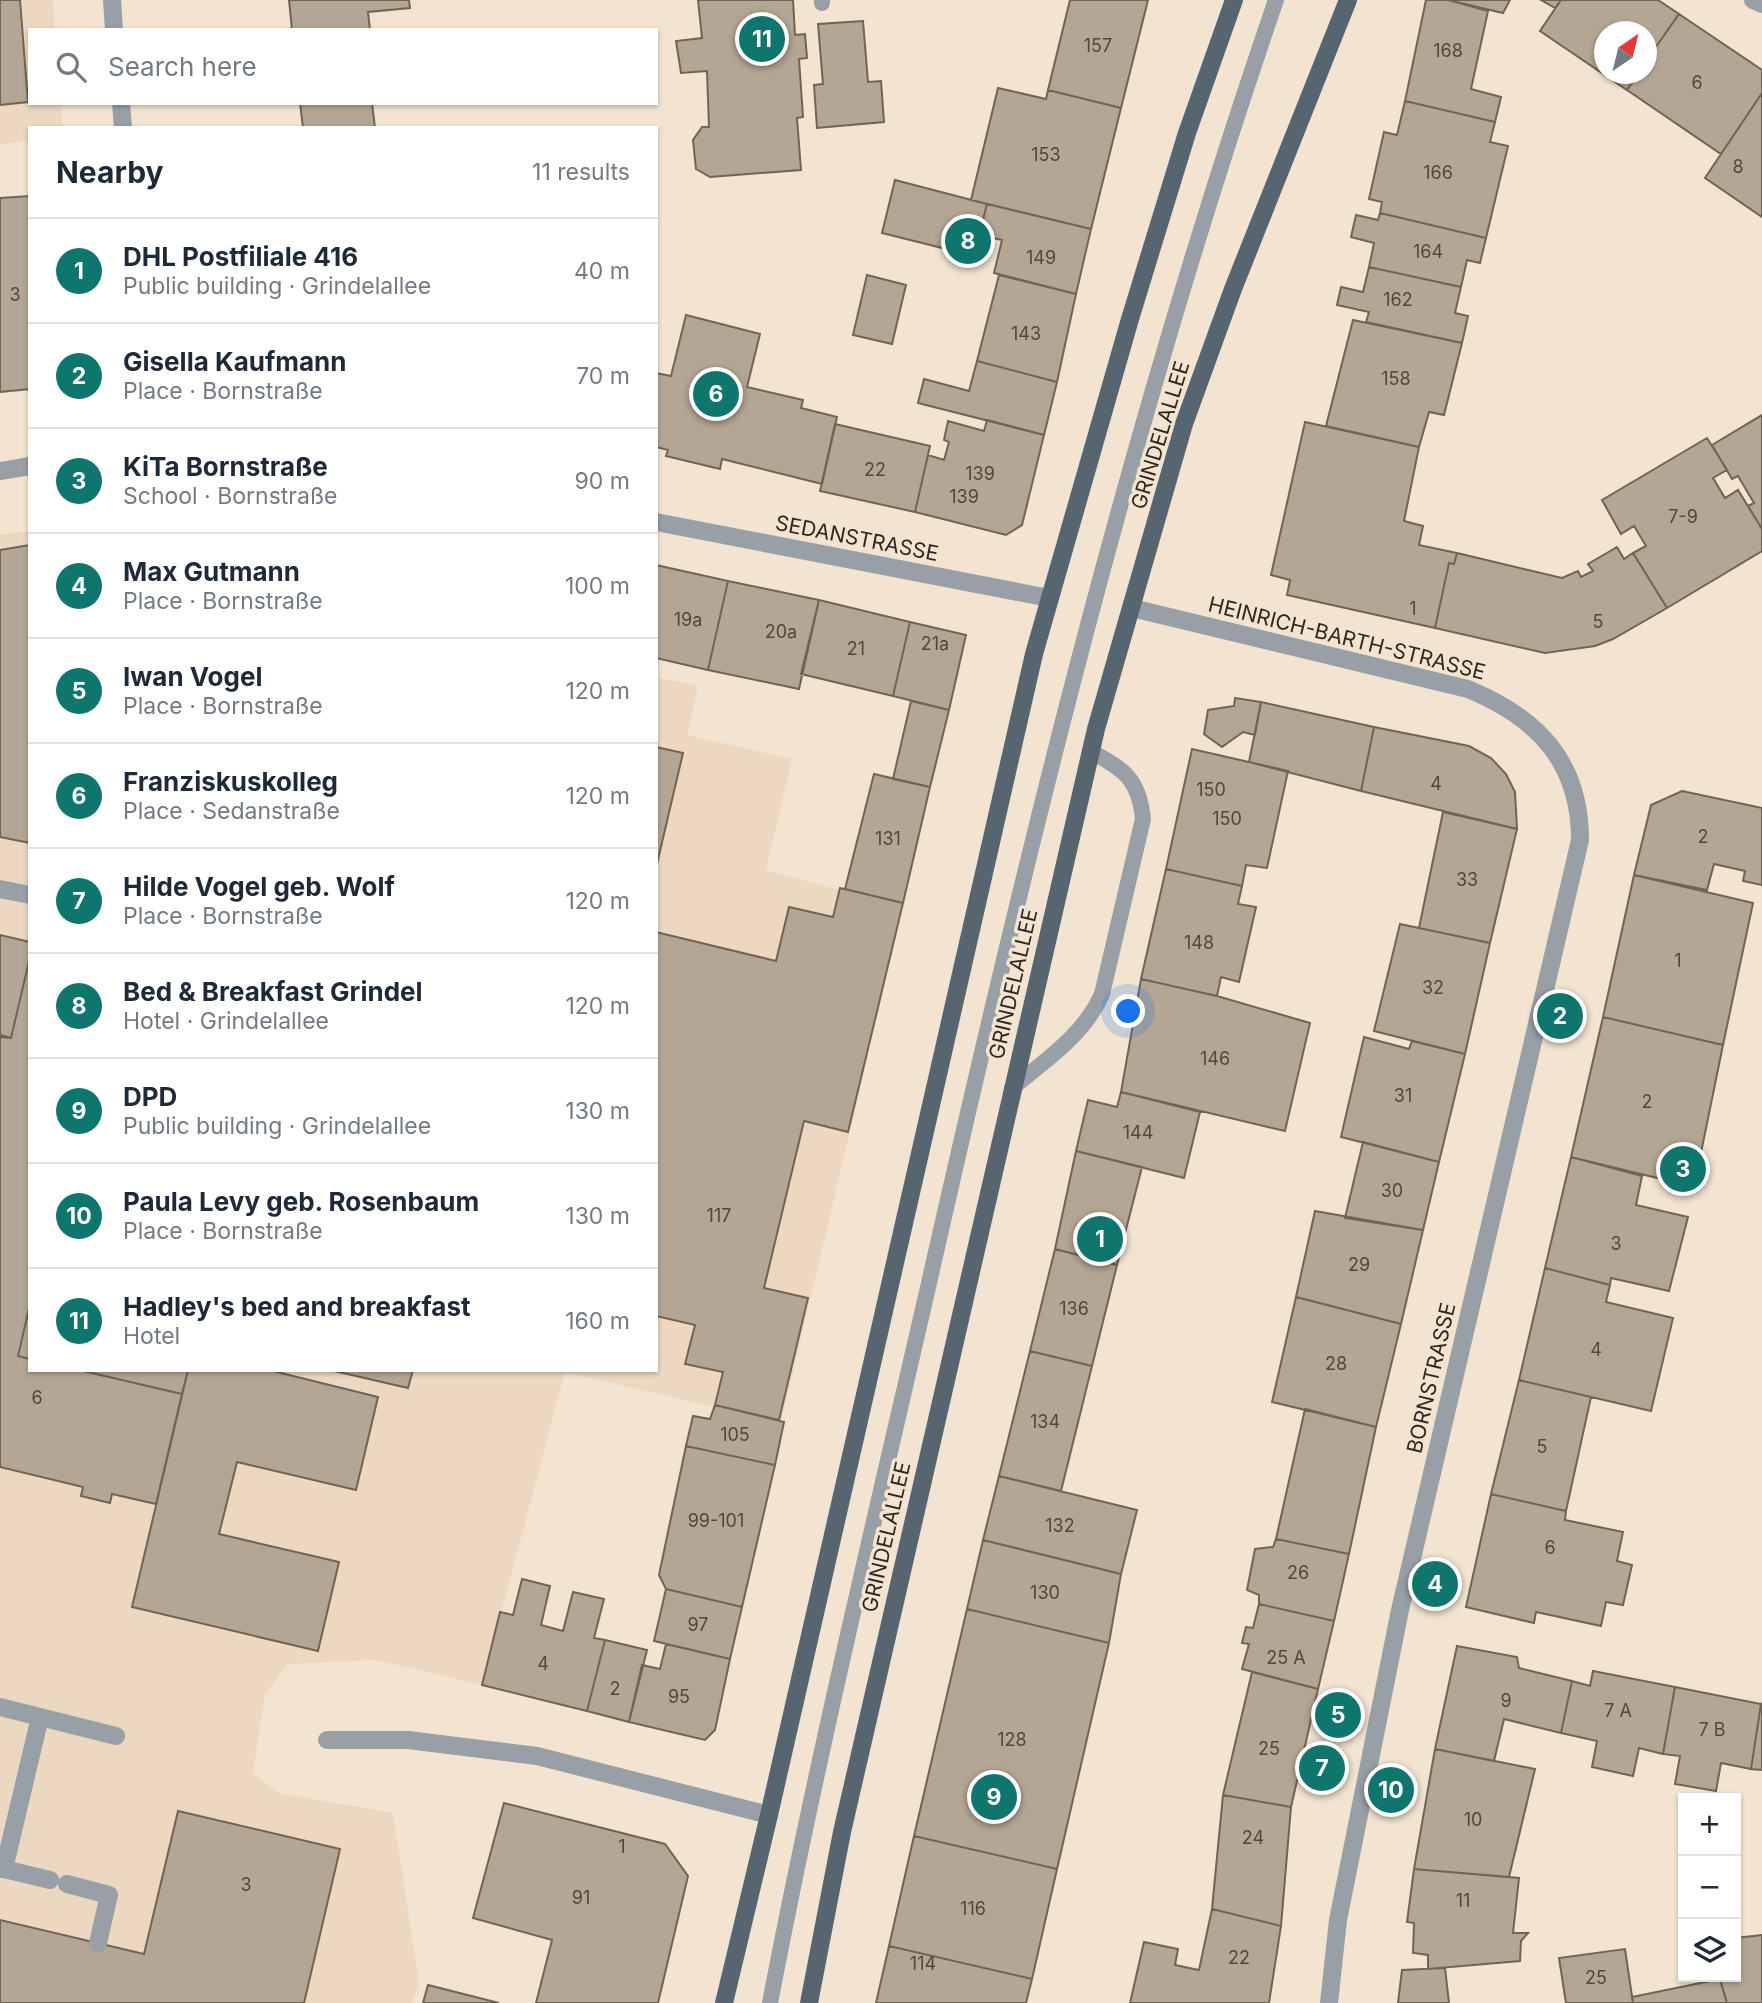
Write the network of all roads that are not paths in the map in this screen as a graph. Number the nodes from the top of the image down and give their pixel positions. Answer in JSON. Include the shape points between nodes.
{"nodes":[{"id":1,"x":112,"y":0,"type":"edge"},
{"id":2,"x":1234,"y":0,"type":"edge"},
{"id":3,"x":1276,"y":0,"type":"edge"},
{"id":4,"x":1348,"y":0,"type":"edge"},
{"id":5,"x":1753,"y":0,"type":"edge"},
{"id":6,"x":1762,"y":4,"type":"edge"},
{"id":7,"x":114,"y":28,"type":"edge"},
{"id":8,"x":121,"y":105,"type":"edge"},
{"id":9,"x":123,"y":126,"type":"edge"},
{"id":10,"x":28,"y":466,"type":"edge"},
{"id":11,"x":0,"y":471,"type":"edge"},
{"id":12,"x":658,"y":522,"type":"edge"},
{"id":13,"x":1049,"y":598,"type":"junction"},
{"id":14,"x":1132,"y":608,"type":"junction"},
{"id":15,"x":1090,"y":751,"type":"junction"},
{"id":16,"x":1565,"y":769,"type":"joint"},
{"id":17,"x":0,"y":888,"type":"edge"},
{"id":18,"x":28,"y":895,"type":"edge"},
{"id":19,"x":1012,"y":1088,"type":"junction"},
{"id":20,"x":0,"y":1707,"type":"edge"},
{"id":21,"x":40,"y":1717,"type":"junction"},
{"id":22,"x":116,"y":1736,"type":"dead end"},
{"id":23,"x":327,"y":1740,"type":"dead end"},
{"id":24,"x":769,"y":1815,"type":"junction"},
{"id":25,"x":2,"y":1869,"type":"edge"},
{"id":26,"x":98,"y":1943,"type":"dead end"},
{"id":27,"x":724,"y":2003,"type":"edge"},
{"id":28,"x":769,"y":2003,"type":"edge"},
{"id":29,"x":809,"y":2003,"type":"edge"},
{"id":30,"x":1329,"y":2003,"type":"edge"}],
"edges":[{"from":1,"to":7,"type":"street"},
{"from":2,"to":13,"type":"main road","via":[[1187,133]]},
{"from":3,"to":28,"type":"lane","name":"GRINDELALLEE","via":[[1168,333],[1069,689],[981,1052]]},
{"from":4,"to":14,"type":"main road","name":"GRINDELALLEE","via":[[1184,424]]},
{"from":5,"to":6,"type":"street"},
{"from":8,"to":9,"type":"street"},
{"from":10,"to":11,"type":"street"},
{"from":12,"to":13,"type":"street","name":"SEDANSTRASSE"},
{"from":13,"to":24,"type":"main road","via":[[996,812]]},
{"from":14,"to":15,"type":"main road","name":"GRINDELALLEE"},
{"from":14,"to":16,"type":"street","name":"HEINRICH-BARTH-STRASSE","via":[[1468,689],[1524,718]]},
{"from":15,"to":19,"type":"main road","name":"GRINDELALLEE"},
{"from":15,"to":19,"type":"lane","via":[[1131,779],[1140,795],[1143,819],[1094,1013],[1083,1029]]},
{"from":16,"to":30,"type":"street","name":"BORNSTRASSE","via":[[1580,813],[1580,840],[1400,1610],[1338,1920]]},
{"from":17,"to":18,"type":"street"},
{"from":19,"to":29,"type":"main road","name":"GRINDELALLEE","via":[[842,1832]]},
{"from":20,"to":21,"type":"street"},
{"from":21,"to":22,"type":"street"},
{"from":21,"to":25,"type":"street"},
{"from":23,"to":24,"type":"street","via":[[408,1740],[537,1756]]},
{"from":24,"to":27,"type":"main road"},
{"from":25,"to":26,"type":"street","via":[[109,1895]]}]}
